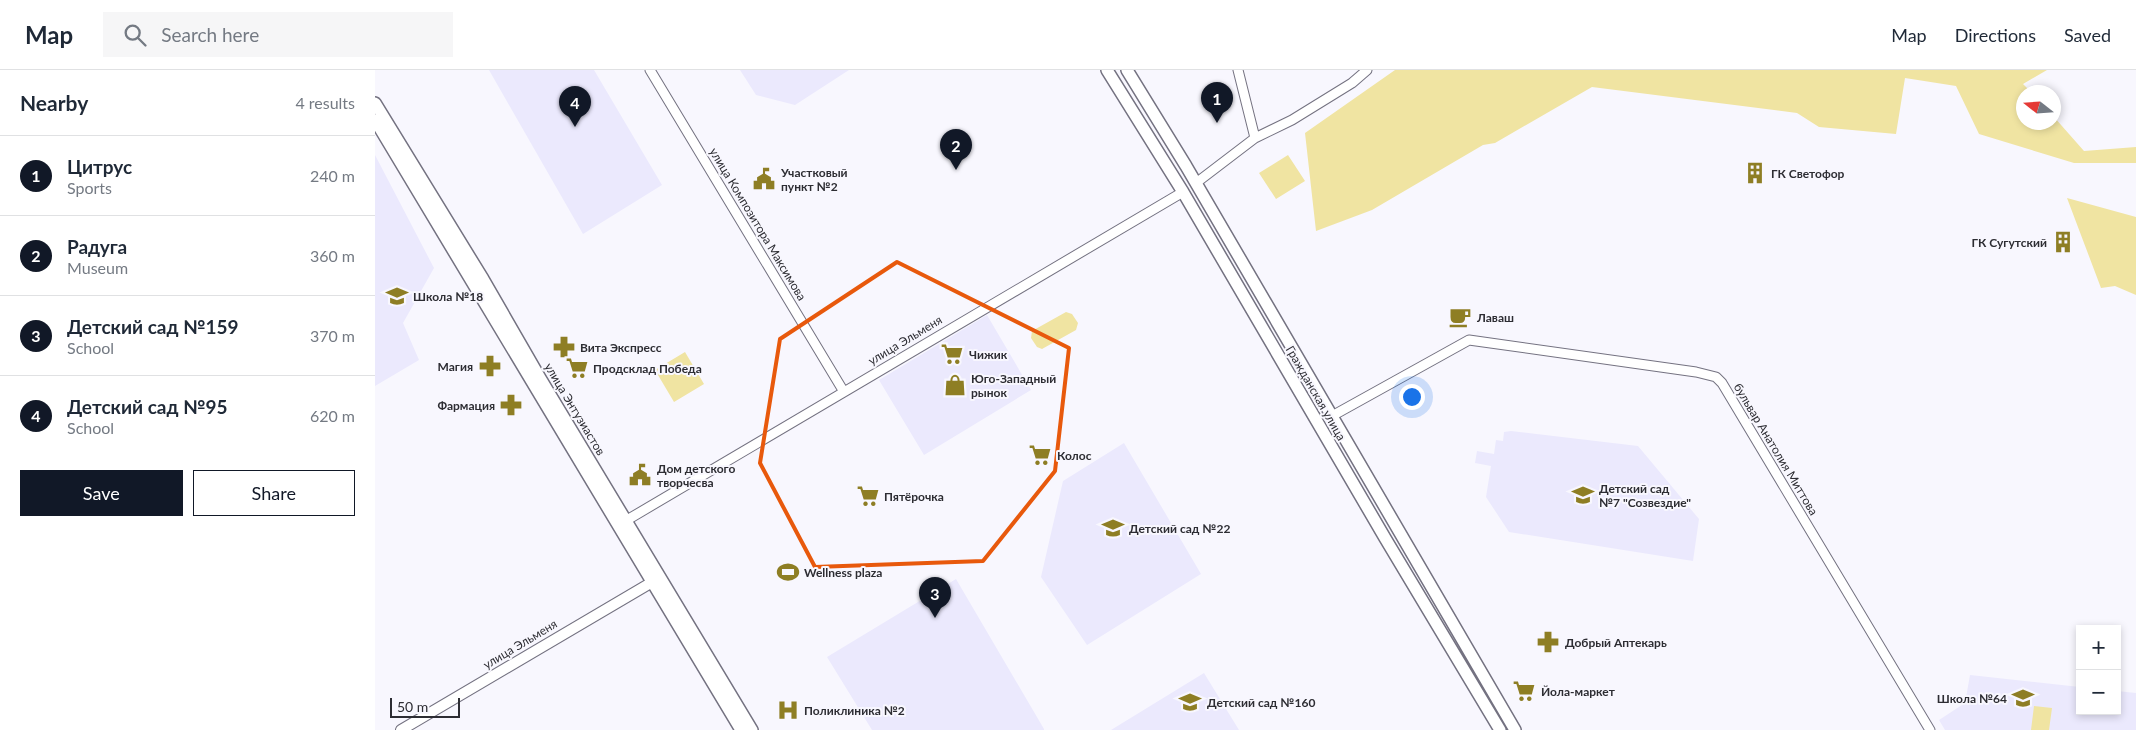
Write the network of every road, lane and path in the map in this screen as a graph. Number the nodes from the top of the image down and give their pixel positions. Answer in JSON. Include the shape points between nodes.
{"nodes":[{"id":1,"x":650,"y":70,"type":"edge"},
{"id":2,"x":1107,"y":70,"type":"edge"},
{"id":3,"x":1127,"y":70,"type":"edge"},
{"id":4,"x":1238,"y":70,"type":"edge"},
{"id":5,"x":1367,"y":70,"type":"edge"},
{"id":6,"x":375,"y":103,"type":"edge"},
{"id":7,"x":375,"y":120,"type":"edge"},
{"id":8,"x":1255,"y":138,"type":"junction"},
{"id":9,"x":1196,"y":183,"type":"junction"},
{"id":10,"x":1183,"y":192,"type":"junction"},
{"id":11,"x":478,"y":281,"type":"junction"},
{"id":12,"x":489,"y":299,"type":"junction"},
{"id":13,"x":844,"y":392,"type":"junction"},
{"id":14,"x":1332,"y":416,"type":"junction"},
{"id":15,"x":627,"y":520,"type":"junction"},
{"id":16,"x":653,"y":581,"type":"junction"},
{"id":17,"x":721,"y":686,"type":"junction"},
{"id":18,"x":401,"y":730,"type":"edge"},
{"id":19,"x":741,"y":730,"type":"edge"},
{"id":20,"x":752,"y":730,"type":"edge"},
{"id":21,"x":1501,"y":730,"type":"edge"},
{"id":22,"x":1515,"y":730,"type":"edge"},
{"id":23,"x":1930,"y":730,"type":"edge"}],
"edges":[{"from":1,"to":13,"type":"street","name":"улица Композитора Максимова"},
{"from":2,"to":10,"type":"main road","name":"Гражданская улица"},
{"from":3,"to":9,"type":"main road","name":"Гражданская улица"},
{"from":4,"to":8,"type":"street"},
{"from":5,"to":8,"type":"street","via":[[1353,83]]},
{"from":6,"to":11,"type":"main road","name":"улица Энтузиастов"},
{"from":7,"to":11,"type":"main road","name":"улица Энтузиастов"},
{"from":8,"to":9,"type":"street"},
{"from":9,"to":10,"type":"main road","name":"улица Эльменя"},
{"from":9,"to":14,"type":"main road","name":"Гражданская улица"},
{"from":10,"to":13,"type":"street","name":"улица Эльменя"},
{"from":10,"to":21,"type":"main road","name":"Гражданская улица"},
{"from":11,"to":12,"type":"main road","name":"улица Энтузиастов"},
{"from":12,"to":15,"type":"main road","name":"улица Энтузиастов"},
{"from":12,"to":16,"type":"main road","name":"улица Энтузиастов"},
{"from":13,"to":15,"type":"street","name":"улица Эльменя"},
{"from":14,"to":22,"type":"main road","name":"Гражданская улица"},
{"from":14,"to":23,"type":"street","name":"бульвар Анатолия Миттова","via":[[1469,340],[1715,376]]},
{"from":15,"to":17,"type":"main road","name":"улица Энтузиастов"},
{"from":16,"to":17,"type":"main road","name":"улица Энтузиастов"},
{"from":16,"to":18,"type":"street","name":"улица Эльменя"},
{"from":17,"to":19,"type":"main road","name":"улица Энтузиастов"},
{"from":17,"to":20,"type":"main road","name":"улица Энтузиастов"}]}
